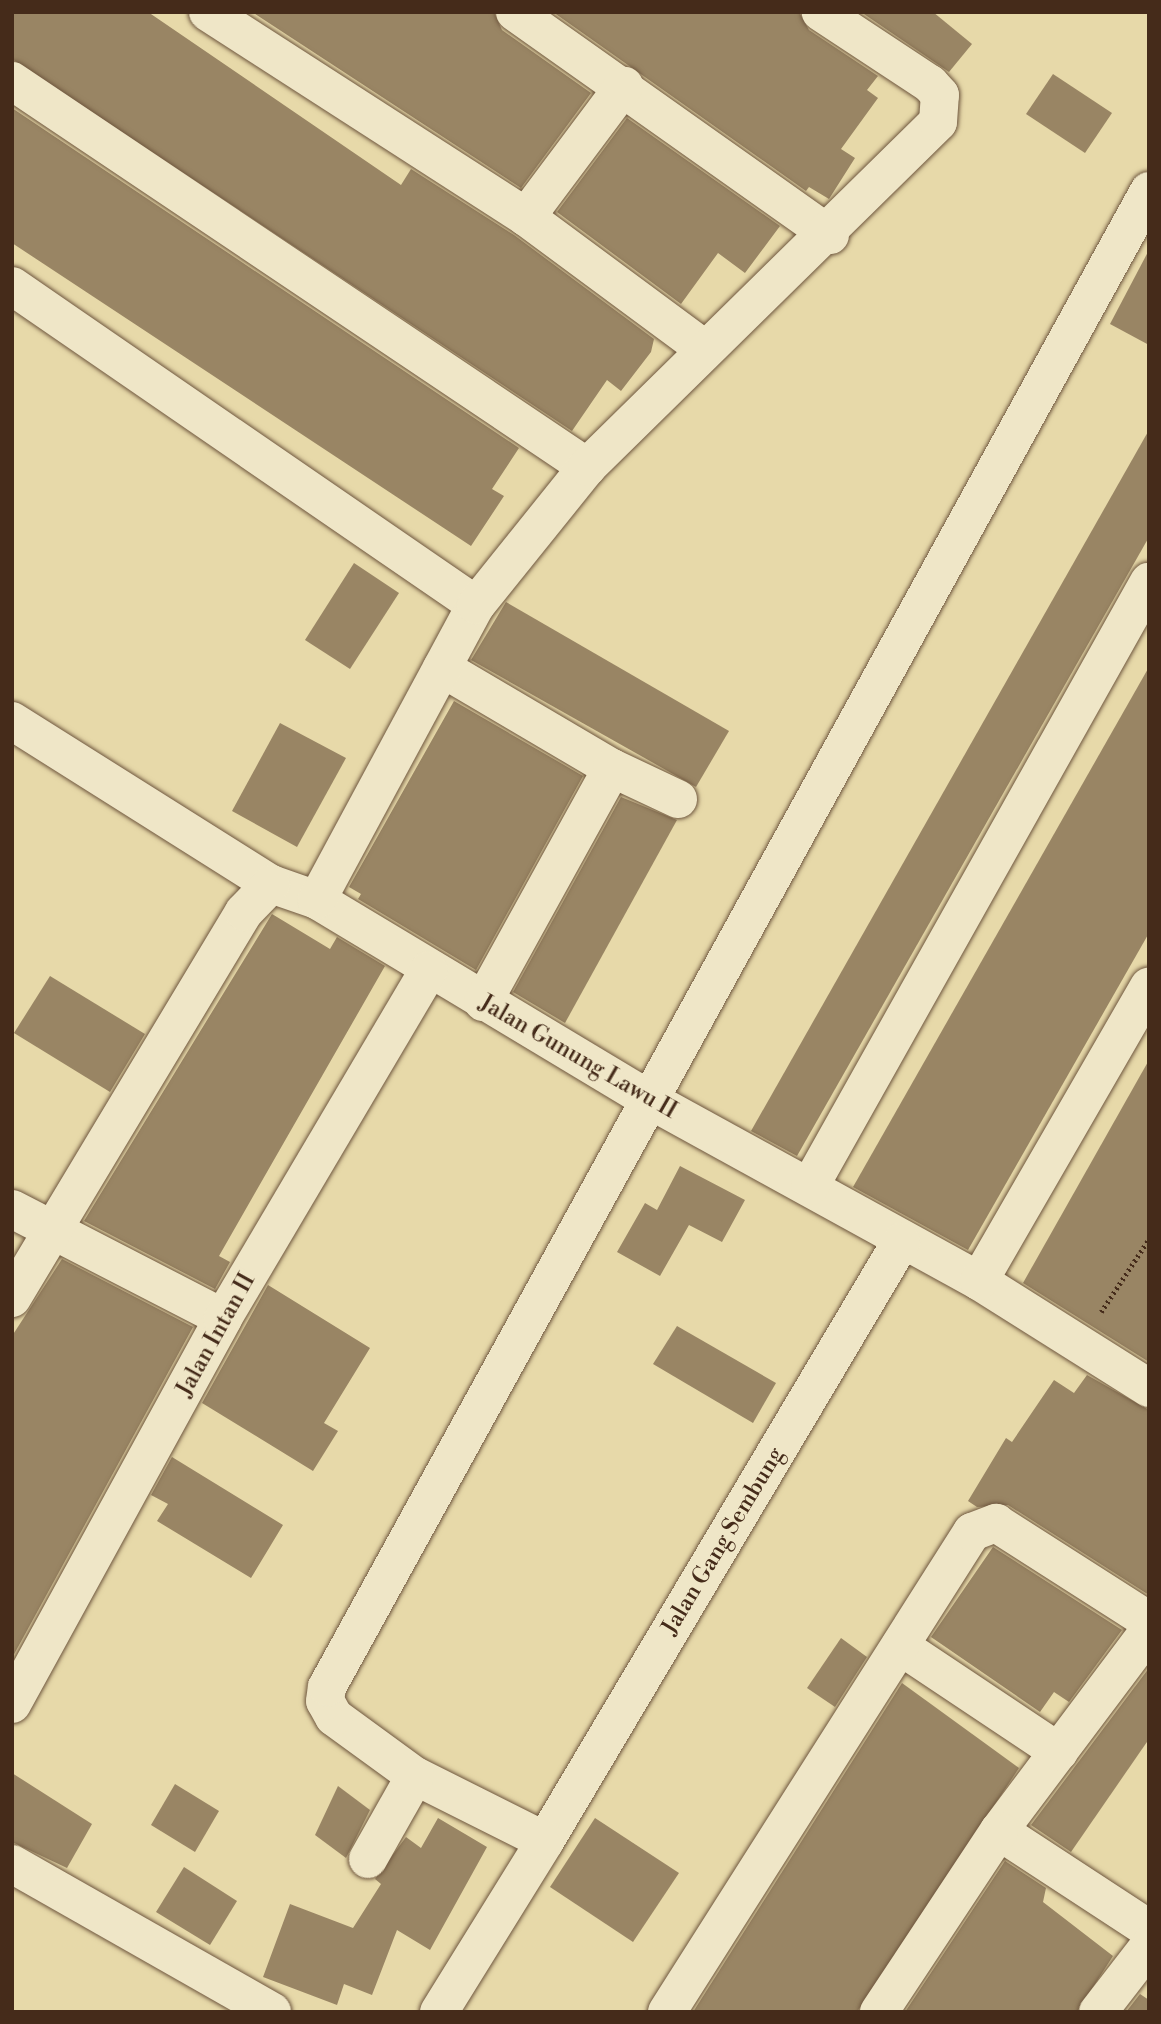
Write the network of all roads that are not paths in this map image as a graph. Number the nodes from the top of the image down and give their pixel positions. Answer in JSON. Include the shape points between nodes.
{"nodes":[{"id":1,"x":208,"y":12,"type":"edge"},
{"id":2,"x":515,"y":12,"type":"edge"},
{"id":3,"x":821,"y":12,"type":"edge"},
{"id":4,"x":12,"y":81,"type":"edge"},
{"id":5,"x":625,"y":86,"type":"junction"},
{"id":6,"x":1149,"y":191,"type":"edge"},
{"id":7,"x":526,"y":217,"type":"junction"},
{"id":8,"x":830,"y":234,"type":"junction"},
{"id":9,"x":12,"y":286,"type":"edge"},
{"id":10,"x":702,"y":347,"type":"junction"},
{"id":11,"x":587,"y":467,"type":"junction"},
{"id":12,"x":1149,"y":582,"type":"edge"},
{"id":13,"x":476,"y":605,"type":"junction"},
{"id":14,"x":442,"y":668,"type":"junction"},
{"id":15,"x":12,"y":721,"type":"edge"},
{"id":16,"x":612,"y":768,"type":"junction"},
{"id":17,"x":678,"y":799,"type":"dead end"},
{"id":18,"x":271,"y":884,"type":"junction"},
{"id":19,"x":317,"y":900,"type":"junction"},
{"id":20,"x":429,"y":971,"type":"junction"},
{"id":21,"x":1149,"y":986,"type":"edge"},
{"id":22,"x":483,"y":1002,"type":"junction"},
{"id":23,"x":648,"y":1099,"type":"junction"},
{"id":24,"x":810,"y":1186,"type":"junction"},
{"id":25,"x":12,"y":1209,"type":"edge"},
{"id":26,"x":50,"y":1230,"type":"junction"},
{"id":27,"x":901,"y":1242,"type":"junction"},
{"id":28,"x":979,"y":1281,"type":"junction"},
{"id":29,"x":12,"y":1298,"type":"edge"},
{"id":30,"x":223,"y":1318,"type":"junction"},
{"id":31,"x":1149,"y":1388,"type":"edge"},
{"id":32,"x":1149,"y":1621,"type":"edge"},
{"id":33,"x":1149,"y":1631,"type":"edge"},
{"id":34,"x":900,"y":1646,"type":"junction"},
{"id":35,"x":12,"y":1704,"type":"edge"},
{"id":36,"x":1059,"y":1752,"type":"junction"},
{"id":37,"x":415,"y":1776,"type":"junction"},
{"id":38,"x":999,"y":1831,"type":"junction"},
{"id":39,"x":545,"y":1841,"type":"junction"},
{"id":40,"x":368,"y":1860,"type":"dead end"},
{"id":41,"x":12,"y":1864,"type":"edge"},
{"id":42,"x":1149,"y":1929,"type":"edge"},
{"id":43,"x":1149,"y":1946,"type":"edge"},
{"id":44,"x":272,"y":2012,"type":"edge"},
{"id":45,"x":439,"y":2012,"type":"edge"},
{"id":46,"x":667,"y":2012,"type":"edge"},
{"id":47,"x":879,"y":2012,"type":"edge"},
{"id":48,"x":1098,"y":2012,"type":"edge"}],
"edges":[{"from":1,"to":7,"type":"street"},
{"from":2,"to":5,"type":"street"},
{"from":3,"to":8,"type":"street","via":[[930,84],[943,106],[931,132]]},
{"from":4,"to":11,"type":"street"},
{"from":5,"to":7,"type":"street"},
{"from":5,"to":8,"type":"street"},
{"from":6,"to":23,"type":"street"},
{"from":7,"to":10,"type":"street"},
{"from":8,"to":10,"type":"street"},
{"from":9,"to":13,"type":"street"},
{"from":10,"to":11,"type":"street"},
{"from":11,"to":13,"type":"street"},
{"from":12,"to":24,"type":"street"},
{"from":13,"to":14,"type":"street"},
{"from":14,"to":16,"type":"street"},
{"from":14,"to":19,"type":"street"},
{"from":15,"to":18,"type":"street","name":"Jalan Gunung Lawu II"},
{"from":16,"to":17,"type":"street"},
{"from":16,"to":22,"type":"street"},
{"from":18,"to":19,"type":"street","name":"Jalan Gunung Lawu II"},
{"from":18,"to":26,"type":"street","via":[[244,912]]},
{"from":19,"to":20,"type":"street","name":"Jalan Gunung Lawu II"},
{"from":20,"to":22,"type":"street","name":"Jalan Gunung Lawu II"},
{"from":20,"to":30,"type":"street","name":"Jalan Intan II"},
{"from":21,"to":28,"type":"street"},
{"from":22,"to":23,"type":"street","name":"Jalan Gunung Lawu II"},
{"from":23,"to":24,"type":"street","name":"Jalan Gunung Lawu II"},
{"from":23,"to":37,"type":"street","via":[[327,1687],[325,1701],[334,1717]]},
{"from":24,"to":27,"type":"street","name":"Jalan Gunung Lawu II"},
{"from":25,"to":26,"type":"street"},
{"from":26,"to":29,"type":"street"},
{"from":26,"to":30,"type":"street"},
{"from":27,"to":28,"type":"street","name":"Jalan Gunung Lawu II"},
{"from":27,"to":39,"type":"street","name":"Jalan Gang Sembung"},
{"from":28,"to":31,"type":"street","name":"Jalan Gunung Lawu II"},
{"from":30,"to":35,"type":"street","name":"Jalan Intan II"},
{"from":32,"to":34,"type":"street","via":[[996,1524],[982,1523]]},
{"from":33,"to":36,"type":"street"},
{"from":34,"to":36,"type":"street"},
{"from":34,"to":46,"type":"street"},
{"from":36,"to":38,"type":"street"},
{"from":37,"to":39,"type":"street"},
{"from":37,"to":40,"type":"street"},
{"from":38,"to":42,"type":"street"},
{"from":38,"to":47,"type":"street"},
{"from":39,"to":45,"type":"street","name":"Jalan Gang Sembung"},
{"from":41,"to":44,"type":"street"},
{"from":43,"to":48,"type":"street"}]}
